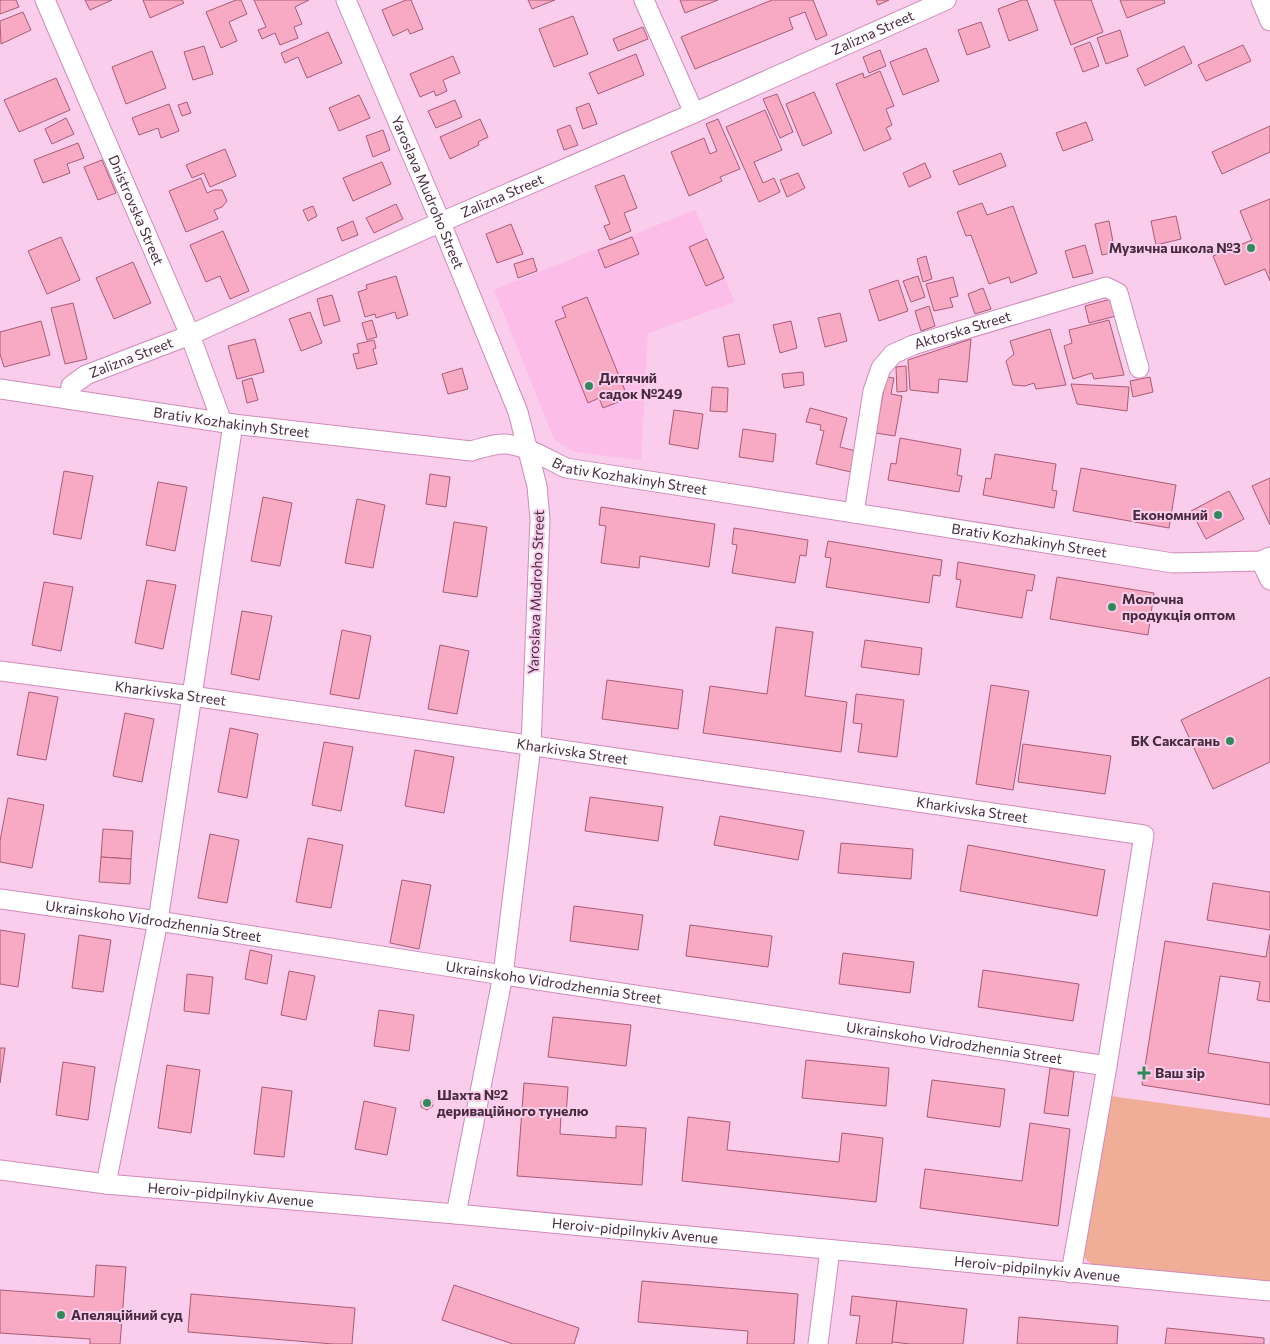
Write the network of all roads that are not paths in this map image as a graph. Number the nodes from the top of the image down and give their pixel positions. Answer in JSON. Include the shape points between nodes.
{"nodes":[{"id":1,"x":45,"y":0,"type":"edge"},
{"id":2,"x":346,"y":0,"type":"edge"},
{"id":3,"x":644,"y":0,"type":"edge"},
{"id":4,"x":946,"y":0,"type":"edge"},
{"id":5,"x":1261,"y":0,"type":"edge"},
{"id":6,"x":1270,"y":21,"type":"edge"},
{"id":7,"x":694,"y":113,"type":"junction"},
{"id":8,"x":441,"y":222,"type":"junction"},
{"id":9,"x":190,"y":335,"type":"junction"},
{"id":10,"x":1139,"y":368,"type":"dead end"},
{"id":11,"x":0,"y":389,"type":"edge"},
{"id":12,"x":70,"y":399,"type":"junction"},
{"id":13,"x":228,"y":423,"type":"junction"},
{"id":14,"x":528,"y":449,"type":"junction"},
{"id":15,"x":854,"y":513,"type":"junction"},
{"id":16,"x":1266,"y":559,"type":"edge"},
{"id":17,"x":1270,"y":580,"type":"edge"},
{"id":18,"x":0,"y":671,"type":"edge"},
{"id":19,"x":192,"y":696,"type":"junction"},
{"id":20,"x":530,"y":746,"type":"junction"},
{"id":21,"x":0,"y":899,"type":"edge"},
{"id":22,"x":158,"y":921,"type":"junction"},
{"id":23,"x":503,"y":975,"type":"junction"},
{"id":24,"x":1107,"y":1066,"type":"junction"},
{"id":25,"x":0,"y":1170,"type":"edge"},
{"id":26,"x":106,"y":1184,"type":"junction"},
{"id":27,"x":456,"y":1214,"type":"junction"},
{"id":28,"x":830,"y":1250,"type":"junction"},
{"id":29,"x":1071,"y":1272,"type":"junction"},
{"id":30,"x":1270,"y":1291,"type":"edge"},
{"id":31,"x":818,"y":1344,"type":"edge"}],
"edges":[{"from":1,"to":9,"type":"street","name":"Dnistrovska Street"},
{"from":2,"to":8,"type":"street","name":"Yaroslava Mudroho Street"},
{"from":3,"to":7,"type":"street"},
{"from":4,"to":7,"type":"street","name":"Zalizna Street"},
{"from":5,"to":6,"type":"street"},
{"from":7,"to":8,"type":"street","name":"Zalizna Street"},
{"from":8,"to":9,"type":"street","name":"Zalizna Street"},
{"from":8,"to":14,"type":"street","name":"Yaroslava Mudroho Street","via":[[518,412]]},
{"from":9,"to":12,"type":"street","name":"Zalizna Street","via":[[86,376],[71,386]]},
{"from":9,"to":13,"type":"street","name":"Dnistrovska Street"},
{"from":10,"to":15,"type":"street","name":"Aktorska Street","via":[[1118,293],[1106,287],[913,344],[893,354],[881,368],[873,391]]},
{"from":11,"to":12,"type":"street","name":"Brativ Kozhakinyh Street"},
{"from":12,"to":13,"type":"street","name":"Brativ Kozhakinyh Street"},
{"from":13,"to":14,"type":"street","name":"Brativ Kozhakinyh Street","via":[[471,451],[506,444]]},
{"from":13,"to":19,"type":"street"},
{"from":14,"to":15,"type":"street","name":"Brativ Kozhakinyh Street","via":[[566,468]]},
{"from":14,"to":20,"type":"street","name":"Yaroslava Mudroho Street","via":[[538,486],[540,519]]},
{"from":15,"to":16,"type":"street","name":"Brativ Kozhakinyh Street","via":[[1173,563]]},
{"from":16,"to":17,"type":"street"},
{"from":18,"to":19,"type":"street","name":"Kharkivska Street"},
{"from":19,"to":20,"type":"street","name":"Kharkivska Street"},
{"from":19,"to":22,"type":"street"},
{"from":20,"to":23,"type":"street","name":"Yaroslava Mudroho Street"},
{"from":20,"to":24,"type":"street","name":"Kharkivska Street","via":[[1144,835]]},
{"from":21,"to":22,"type":"street","name":"Ukrainskoho Vidrodzhennia Street"},
{"from":22,"to":23,"type":"street","name":"Ukrainskoho Vidrodzhennia Street"},
{"from":22,"to":26,"type":"street"},
{"from":23,"to":24,"type":"street","name":"Ukrainskoho Vidrodzhennia Street"},
{"from":23,"to":27,"type":"street","name":"Yaroslava Mudroho Street"},
{"from":24,"to":29,"type":"street"},
{"from":25,"to":26,"type":"street","name":"Heroiv-pidpilnykiv Avenue"},
{"from":26,"to":27,"type":"street","name":"Heroiv-pidpilnykiv Avenue"},
{"from":27,"to":28,"type":"street","name":"Heroiv-pidpilnykiv Avenue"},
{"from":28,"to":29,"type":"street","name":"Heroiv-pidpilnykiv Avenue"},
{"from":28,"to":31,"type":"street"},
{"from":29,"to":30,"type":"street","name":"Heroiv-pidpilnykiv Avenue"}]}
